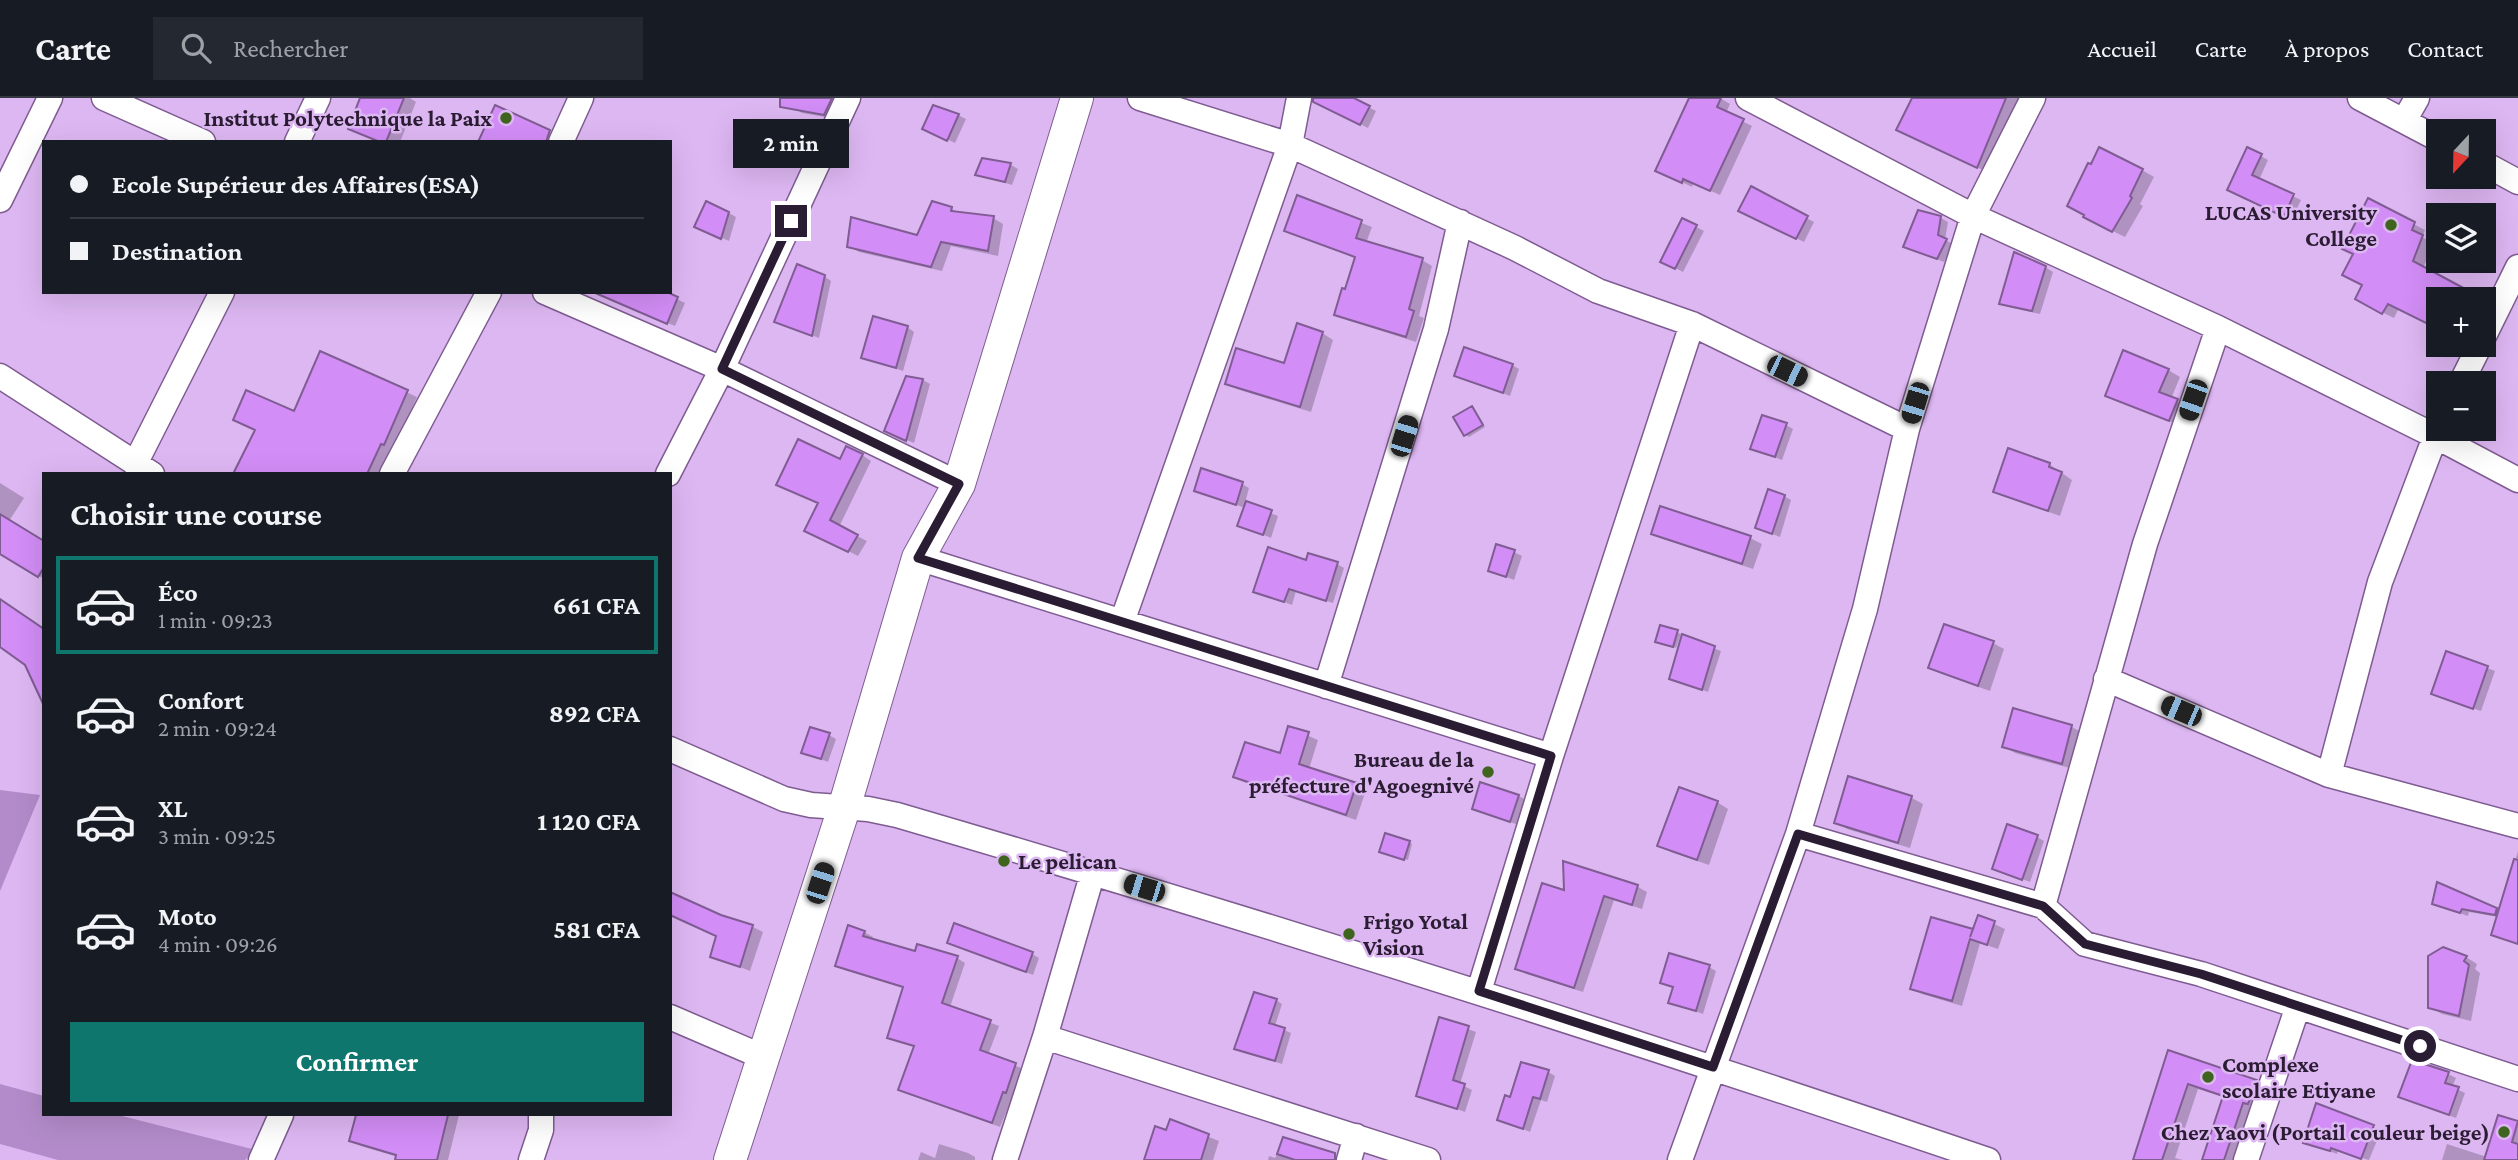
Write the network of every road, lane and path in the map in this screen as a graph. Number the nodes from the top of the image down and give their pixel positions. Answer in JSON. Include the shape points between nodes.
{"nodes":[{"id":1,"x":50,"y":98,"type":"edge"},
{"id":2,"x":104,"y":98,"type":"edge"},
{"id":3,"x":318,"y":98,"type":"edge"},
{"id":4,"x":581,"y":98,"type":"edge"},
{"id":5,"x":848,"y":98,"type":"edge"},
{"id":6,"x":1077,"y":98,"type":"edge"},
{"id":7,"x":1140,"y":98,"type":"edge"},
{"id":8,"x":1299,"y":98,"type":"edge"},
{"id":9,"x":1748,"y":98,"type":"edge"},
{"id":10,"x":2033,"y":98,"type":"edge"},
{"id":11,"x":2360,"y":98,"type":"edge"},
{"id":12,"x":2417,"y":98,"type":"edge"},
{"id":13,"x":2404,"y":121,"type":"junction"},
{"id":14,"x":2426,"y":133,"type":"edge"},
{"id":15,"x":198,"y":140,"type":"edge"},
{"id":16,"x":298,"y":140,"type":"edge"},
{"id":17,"x":562,"y":140,"type":"edge"},
{"id":18,"x":1290,"y":145,"type":"junction"},
{"id":19,"x":2496,"y":170,"type":"edge"},
{"id":20,"x":2518,"y":182,"type":"edge"},
{"id":21,"x":0,"y":200,"type":"edge"},
{"id":22,"x":1973,"y":216,"type":"junction"},
{"id":23,"x":1460,"y":222,"type":"junction"},
{"id":24,"x":2518,"y":267,"type":"edge"},
{"id":25,"x":221,"y":294,"type":"edge"},
{"id":26,"x":488,"y":294,"type":"edge"},
{"id":27,"x":550,"y":294,"type":"edge"},
{"id":28,"x":2496,"y":312,"type":"edge"},
{"id":29,"x":1692,"y":324,"type":"junction"},
{"id":30,"x":2217,"y":328,"type":"junction"},
{"id":31,"x":722,"y":369,"type":"junction"},
{"id":32,"x":0,"y":376,"type":"edge"},
{"id":33,"x":2426,"y":427,"type":"edge"},
{"id":34,"x":1907,"y":429,"type":"junction"},
{"id":35,"x":2434,"y":441,"type":"edge"},
{"id":36,"x":2452,"y":441,"type":"edge"},
{"id":37,"x":143,"y":469,"type":"edge"},
{"id":38,"x":393,"y":472,"type":"edge"},
{"id":39,"x":669,"y":472,"type":"edge"},
{"id":40,"x":2518,"y":480,"type":"edge"},
{"id":41,"x":959,"y":484,"type":"junction"},
{"id":42,"x":918,"y":558,"type":"junction"},
{"id":43,"x":1122,"y":622,"type":"junction"},
{"id":44,"x":2106,"y":679,"type":"junction"},
{"id":45,"x":1326,"y":686,"type":"junction"},
{"id":46,"x":672,"y":750,"type":"edge"},
{"id":47,"x":1551,"y":756,"type":"junction"},
{"id":48,"x":2329,"y":775,"type":"junction"},
{"id":49,"x":844,"y":808,"type":"junction"},
{"id":50,"x":2518,"y":826,"type":"edge"},
{"id":51,"x":1798,"y":834,"type":"junction"},
{"id":52,"x":1093,"y":872,"type":"junction"},
{"id":53,"x":2043,"y":906,"type":"junction"},
{"id":54,"x":1479,"y":991,"type":"junction"},
{"id":55,"x":2298,"y":1006,"type":"junction"},
{"id":56,"x":672,"y":1018,"type":"edge"},
{"id":57,"x":1045,"y":1037,"type":"junction"},
{"id":58,"x":763,"y":1057,"type":"junction"},
{"id":59,"x":1713,"y":1067,"type":"junction"},
{"id":60,"x":2518,"y":1079,"type":"edge"},
{"id":61,"x":281,"y":1116,"type":"edge"},
{"id":62,"x":541,"y":1116,"type":"edge"},
{"id":63,"x":1356,"y":1136,"type":"junction"},
{"id":64,"x":737,"y":1158,"type":"edge"},
{"id":65,"x":261,"y":1160,"type":"edge"},
{"id":66,"x":531,"y":1160,"type":"edge"},
{"id":67,"x":1005,"y":1160,"type":"edge"},
{"id":68,"x":1349,"y":1160,"type":"edge"},
{"id":69,"x":1428,"y":1160,"type":"edge"},
{"id":70,"x":1680,"y":1160,"type":"edge"},
{"id":71,"x":1988,"y":1160,"type":"edge"},
{"id":72,"x":2246,"y":1160,"type":"edge"}],
"edges":[{"from":1,"to":21,"type":"street"},
{"from":2,"to":15,"type":"street"},
{"from":3,"to":16,"type":"street"},
{"from":4,"to":17,"type":"street"},
{"from":5,"to":31,"type":"street"},
{"from":6,"to":41,"type":"street"},
{"from":7,"to":18,"type":"street"},
{"from":8,"to":18,"type":"street"},
{"from":9,"to":22,"type":"street"},
{"from":10,"to":22,"type":"street"},
{"from":11,"to":13,"type":"street"},
{"from":12,"to":13,"type":"street"},
{"from":13,"to":14,"type":"street"},
{"from":18,"to":23,"type":"street"},
{"from":18,"to":43,"type":"street"},
{"from":19,"to":20,"type":"street"},
{"from":22,"to":30,"type":"street"},
{"from":22,"to":34,"type":"street"},
{"from":23,"to":29,"type":"street","via":[[1598,290]]},
{"from":23,"to":45,"type":"street","via":[[1436,329]]},
{"from":24,"to":28,"type":"street"},
{"from":25,"to":37,"type":"street"},
{"from":26,"to":38,"type":"street"},
{"from":27,"to":31,"type":"street"},
{"from":29,"to":34,"type":"street"},
{"from":29,"to":47,"type":"street"},
{"from":30,"to":33,"type":"street"},
{"from":30,"to":44,"type":"street","via":[[2144,544]]},
{"from":31,"to":39,"type":"street"},
{"from":31,"to":41,"type":"street"},
{"from":32,"to":37,"type":"street"},
{"from":34,"to":51,"type":"street","via":[[1865,609]]},
{"from":35,"to":48,"type":"street","via":[[2379,582]]},
{"from":36,"to":40,"type":"street"},
{"from":41,"to":42,"type":"street"},
{"from":42,"to":43,"type":"street"},
{"from":42,"to":49,"type":"street"},
{"from":43,"to":45,"type":"street"},
{"from":44,"to":48,"type":"street"},
{"from":44,"to":53,"type":"street"},
{"from":45,"to":47,"type":"street"},
{"from":46,"to":49,"type":"street","via":[[784,799]]},
{"from":47,"to":54,"type":"street"},
{"from":48,"to":50,"type":"street"},
{"from":49,"to":52,"type":"street","via":[[897,815]]},
{"from":49,"to":58,"type":"street"},
{"from":51,"to":53,"type":"street"},
{"from":51,"to":59,"type":"street"},
{"from":52,"to":54,"type":"street"},
{"from":52,"to":57,"type":"street"},
{"from":53,"to":55,"type":"street","via":[[2085,944],[2201,974]]},
{"from":54,"to":59,"type":"street"},
{"from":55,"to":60,"type":"street"},
{"from":55,"to":72,"type":"street"},
{"from":56,"to":58,"type":"street"},
{"from":57,"to":63,"type":"street"},
{"from":57,"to":67,"type":"street"},
{"from":58,"to":64,"type":"street"},
{"from":59,"to":70,"type":"street"},
{"from":59,"to":71,"type":"street"},
{"from":61,"to":65,"type":"street"},
{"from":62,"to":66,"type":"street"},
{"from":63,"to":68,"type":"street"},
{"from":63,"to":69,"type":"street"}]}
